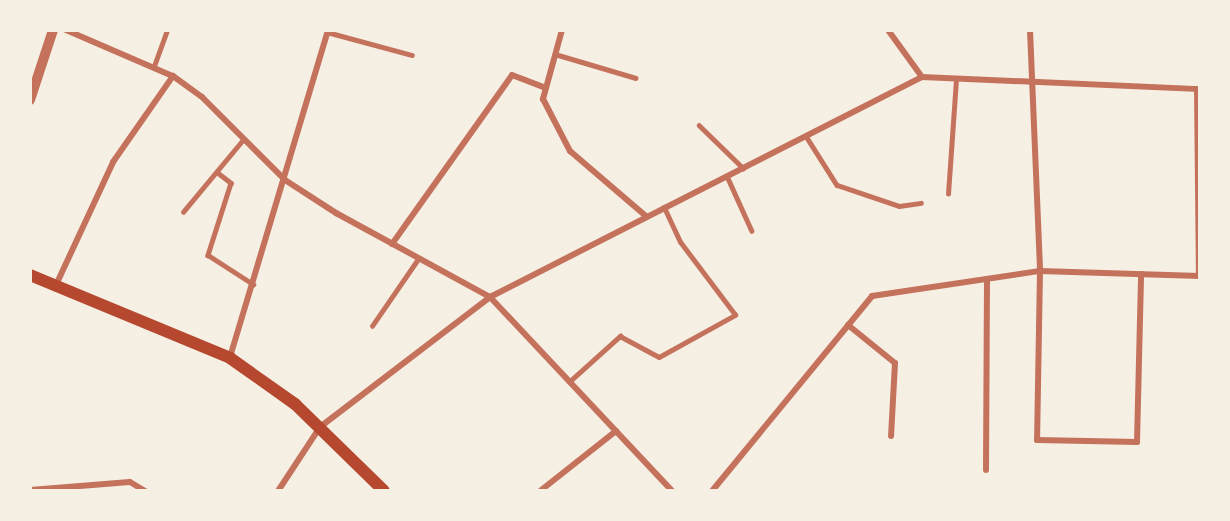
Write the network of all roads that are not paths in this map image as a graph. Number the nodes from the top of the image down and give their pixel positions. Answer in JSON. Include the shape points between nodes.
{"nodes":[{"id":1,"x":53,"y":30,"type":"edge"},
{"id":2,"x":66,"y":30,"type":"edge"},
{"id":3,"x":167,"y":30,"type":"edge"},
{"id":4,"x":562,"y":30,"type":"edge"},
{"id":5,"x":888,"y":30,"type":"edge"},
{"id":6,"x":1030,"y":30,"type":"edge"},
{"id":7,"x":327,"y":31,"type":"edge"},
{"id":8,"x":555,"y":54,"type":"junction"},
{"id":9,"x":412,"y":55,"type":"dead end"},
{"id":10,"x":154,"y":66,"type":"junction"},
{"id":11,"x":173,"y":76,"type":"junction"},
{"id":12,"x":922,"y":77,"type":"junction"},
{"id":13,"x":636,"y":78,"type":"dead end"},
{"id":14,"x":956,"y":79,"type":"junction"},
{"id":15,"x":1032,"y":82,"type":"junction"},
{"id":16,"x":546,"y":88,"type":"junction"},
{"id":17,"x":1199,"y":89,"type":"edge"},
{"id":18,"x":30,"y":100,"type":"edge"},
{"id":19,"x":699,"y":125,"type":"dead end"},
{"id":20,"x":806,"y":136,"type":"junction"},
{"id":21,"x":242,"y":141,"type":"junction"},
{"id":22,"x":743,"y":168,"type":"junction"},
{"id":23,"x":217,"y":172,"type":"junction"},
{"id":24,"x":727,"y":176,"type":"junction"},
{"id":25,"x":285,"y":180,"type":"junction"},
{"id":26,"x":948,"y":194,"type":"dead end"},
{"id":27,"x":921,"y":203,"type":"dead end"},
{"id":28,"x":664,"y":208,"type":"junction"},
{"id":29,"x":183,"y":212,"type":"dead end"},
{"id":30,"x":647,"y":217,"type":"junction"},
{"id":31,"x":752,"y":231,"type":"dead end"},
{"id":32,"x":392,"y":244,"type":"junction"},
{"id":33,"x":418,"y":259,"type":"junction"},
{"id":34,"x":1040,"y":271,"type":"junction"},
{"id":35,"x":1141,"y":274,"type":"junction"},
{"id":36,"x":30,"y":275,"type":"edge"},
{"id":37,"x":1200,"y":276,"type":"edge"},
{"id":38,"x":987,"y":279,"type":"junction"},
{"id":39,"x":253,"y":284,"type":"junction"},
{"id":40,"x":56,"y":285,"type":"junction"},
{"id":41,"x":490,"y":297,"type":"junction"},
{"id":42,"x":848,"y":325,"type":"junction"},
{"id":43,"x":372,"y":326,"type":"dead end"},
{"id":44,"x":230,"y":358,"type":"junction"},
{"id":45,"x":569,"y":382,"type":"junction"},
{"id":46,"x":320,"y":427,"type":"junction"},
{"id":47,"x":616,"y":431,"type":"junction"},
{"id":48,"x":891,"y":436,"type":"dead end"},
{"id":49,"x":986,"y":470,"type":"dead end"},
{"id":50,"x":30,"y":490,"type":"edge"},
{"id":51,"x":145,"y":491,"type":"edge"},
{"id":52,"x":279,"y":491,"type":"edge"},
{"id":53,"x":384,"y":491,"type":"edge"},
{"id":54,"x":540,"y":491,"type":"edge"},
{"id":55,"x":672,"y":491,"type":"edge"},
{"id":56,"x":712,"y":491,"type":"edge"}],
"edges":[{"from":1,"to":18,"type":"street"},
{"from":2,"to":10,"type":"street"},
{"from":3,"to":10,"type":"lane"},
{"from":4,"to":8,"type":"street"},
{"from":5,"to":12,"type":"street"},
{"from":6,"to":15,"type":"street"},
{"from":7,"to":9,"type":"lane"},
{"from":7,"to":25,"type":"street"},
{"from":8,"to":13,"type":"lane"},
{"from":8,"to":16,"type":"street"},
{"from":10,"to":11,"type":"street"},
{"from":11,"to":21,"type":"street","via":[[202,97]]},
{"from":11,"to":40,"type":"street","via":[[113,162]]},
{"from":12,"to":14,"type":"street"},
{"from":12,"to":20,"type":"street"},
{"from":14,"to":15,"type":"street"},
{"from":14,"to":26,"type":"lane"},
{"from":15,"to":17,"type":"street"},
{"from":15,"to":34,"type":"street"},
{"from":16,"to":30,"type":"street","via":[[543,99],[570,151]]},
{"from":16,"to":32,"type":"street","via":[[512,75]]},
{"from":17,"to":37,"type":"street"},
{"from":19,"to":22,"type":"lane"},
{"from":20,"to":22,"type":"street"},
{"from":20,"to":27,"type":"lane","via":[[837,185],[898,206]]},
{"from":21,"to":23,"type":"lane"},
{"from":21,"to":25,"type":"street"},
{"from":22,"to":24,"type":"street"},
{"from":23,"to":29,"type":"lane"},
{"from":23,"to":39,"type":"lane","via":[[231,183],[208,255]]},
{"from":24,"to":28,"type":"street"},
{"from":24,"to":31,"type":"lane"},
{"from":25,"to":32,"type":"street"},
{"from":25,"to":39,"type":"street"},
{"from":28,"to":30,"type":"street"},
{"from":28,"to":45,"type":"lane","via":[[680,242],[735,315],[659,357],[620,336]]},
{"from":30,"to":41,"type":"street"},
{"from":32,"to":33,"type":"street"},
{"from":33,"to":41,"type":"street"},
{"from":33,"to":43,"type":"lane"},
{"from":34,"to":35,"type":"street"},
{"from":34,"to":35,"type":"street","via":[[1037,440],[1137,442]]},
{"from":34,"to":38,"type":"street"},
{"from":35,"to":37,"type":"street"},
{"from":36,"to":40,"type":"main road"},
{"from":38,"to":42,"type":"street","via":[[872,296]]},
{"from":38,"to":49,"type":"street"},
{"from":39,"to":44,"type":"street"},
{"from":40,"to":44,"type":"main road"},
{"from":41,"to":45,"type":"street"},
{"from":41,"to":46,"type":"street"},
{"from":42,"to":48,"type":"street","via":[[895,363]]},
{"from":42,"to":56,"type":"street"},
{"from":44,"to":46,"type":"main road","via":[[295,404]]},
{"from":45,"to":47,"type":"street"},
{"from":46,"to":52,"type":"street"},
{"from":46,"to":53,"type":"main road"},
{"from":47,"to":54,"type":"street"},
{"from":47,"to":55,"type":"street"},
{"from":50,"to":51,"type":"street","via":[[130,482]]}]}
